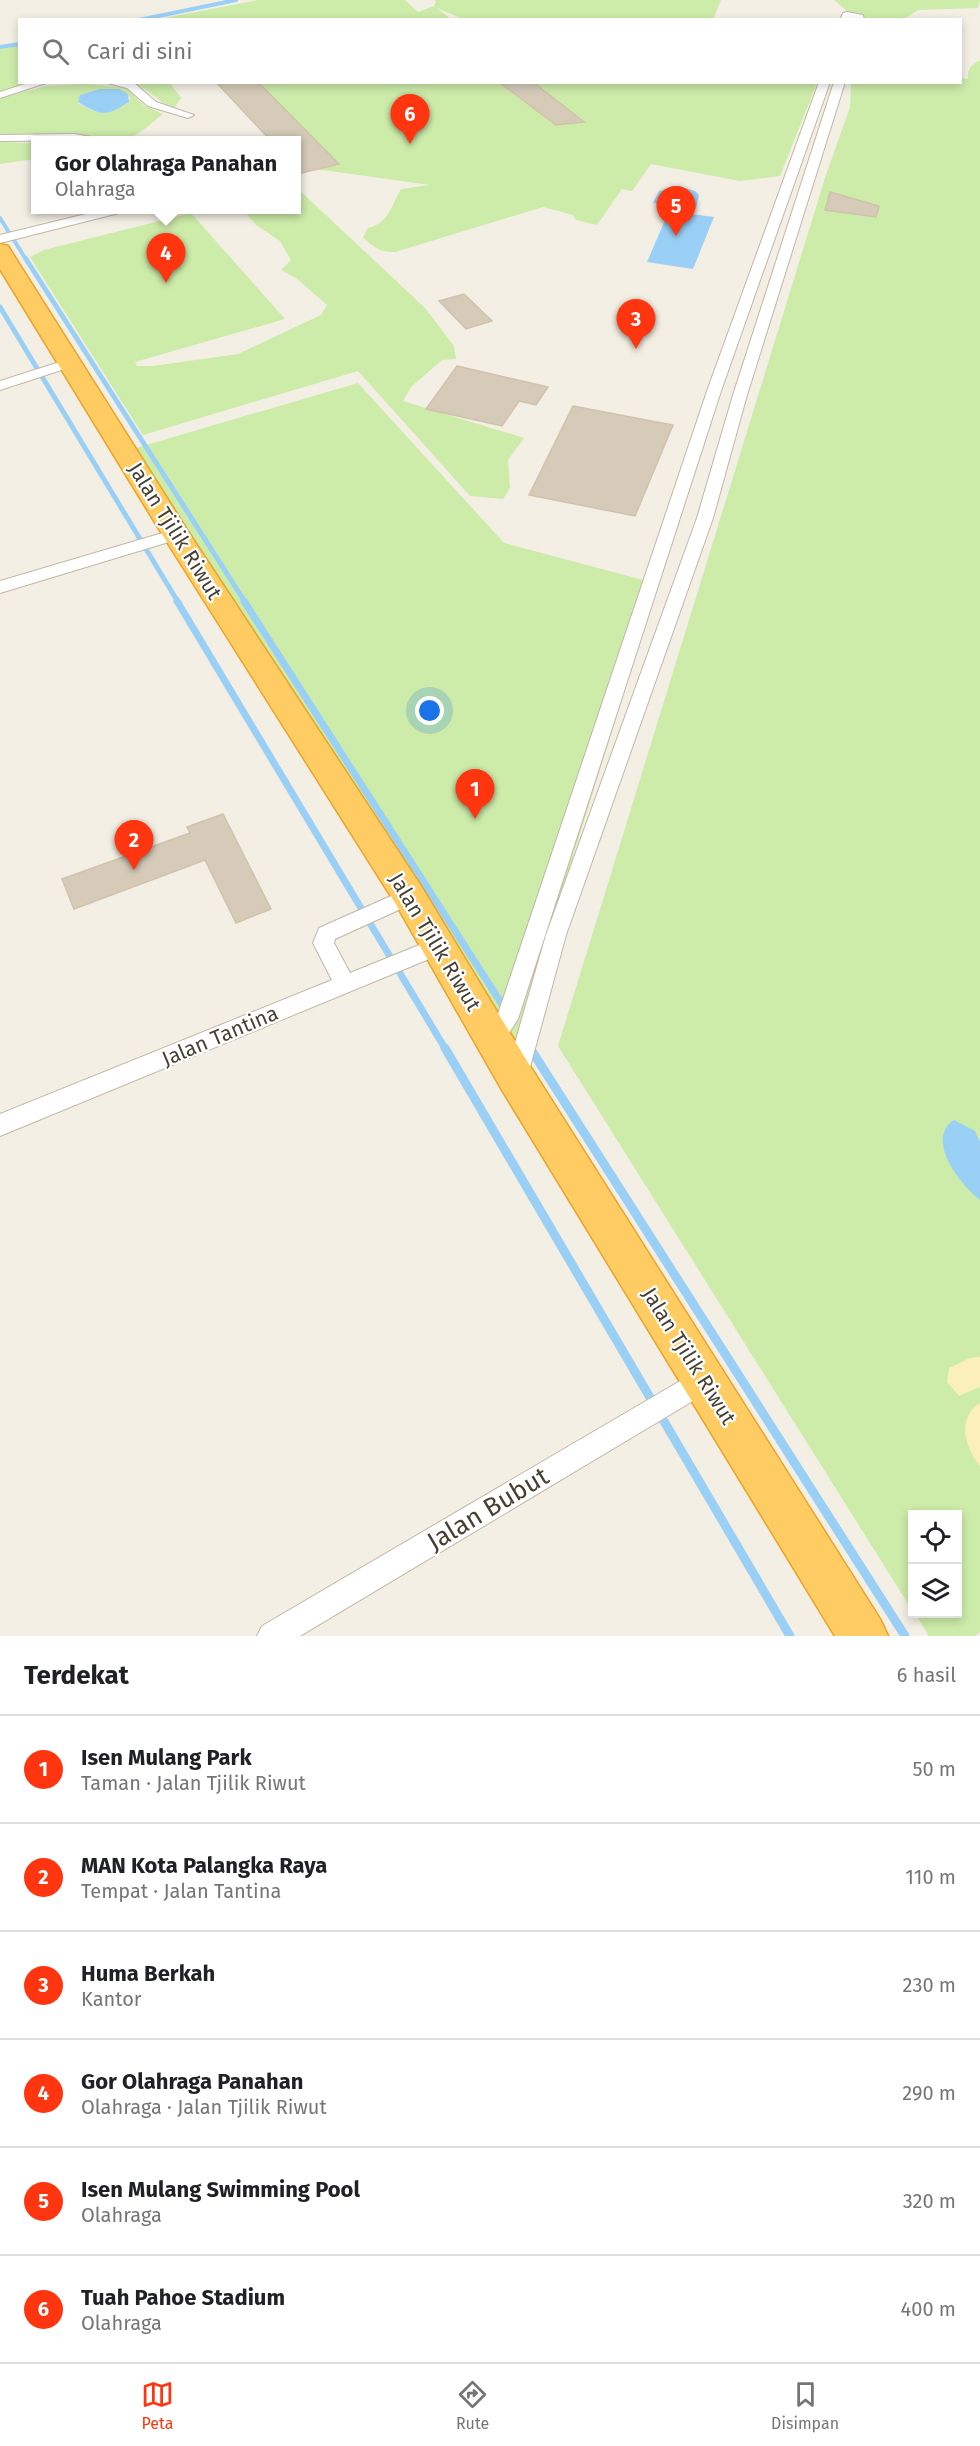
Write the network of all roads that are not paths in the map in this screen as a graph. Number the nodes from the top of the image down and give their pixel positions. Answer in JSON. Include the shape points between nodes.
{"nodes":[{"id":1,"x":846,"y":18,"type":"edge"},
{"id":2,"x":859,"y":18,"type":"edge"},
{"id":3,"x":37,"y":84,"type":"edge"},
{"id":4,"x":123,"y":84,"type":"edge"},
{"id":5,"x":824,"y":84,"type":"edge"},
{"id":6,"x":839,"y":84,"type":"edge"},
{"id":7,"x":0,"y":95,"type":"edge"},
{"id":8,"x":188,"y":116,"type":"dead end"},
{"id":9,"x":0,"y":138,"type":"edge"},
{"id":10,"x":31,"y":138,"type":"edge"},
{"id":11,"x":102,"y":214,"type":"edge"},
{"id":12,"x":0,"y":239,"type":"edge"},
{"id":13,"x":8,"y":243,"type":"edge"},
{"id":14,"x":69,"y":363,"type":"junction"},
{"id":15,"x":0,"y":386,"type":"edge"},
{"id":16,"x":176,"y":534,"type":"junction"},
{"id":17,"x":0,"y":587,"type":"edge"},
{"id":18,"x":409,"y":896,"type":"junction"},
{"id":19,"x":439,"y":946,"type":"junction"},
{"id":20,"x":344,"y":983,"type":"junction"},
{"id":21,"x":489,"y":1032,"type":"junction"},
{"id":22,"x":516,"y":1078,"type":"junction"},
{"id":23,"x":0,"y":1125,"type":"edge"},
{"id":24,"x":704,"y":1380,"type":"junction"},
{"id":25,"x":272,"y":1636,"type":"edge"},
{"id":26,"x":863,"y":1636,"type":"edge"}],
"edges":[{"from":1,"to":2,"type":"street","via":[[850,14]]},
{"from":3,"to":7,"type":"street"},
{"from":4,"to":8,"type":"street","via":[[130,85],[152,104]]},
{"from":5,"to":21,"type":"street","via":[[714,391],[507,1019]]},
{"from":6,"to":22,"type":"street","via":[[743,384],[705,518],[556,935]]},
{"from":9,"to":10,"type":"street"},
{"from":11,"to":13,"type":"street"},
{"from":12,"to":13,"type":"street"},
{"from":13,"to":14,"type":"highway","name":"Jalan Tjilik Riwut"},
{"from":14,"to":15,"type":"street"},
{"from":14,"to":16,"type":"highway","name":"Jalan Tjilik Riwut"},
{"from":16,"to":17,"type":"street"},
{"from":16,"to":18,"type":"highway","name":"Jalan Tjilik Riwut"},
{"from":18,"to":19,"type":"highway","name":"Jalan Tjilik Riwut"},
{"from":18,"to":20,"type":"street","via":[[326,934],[323,943]]},
{"from":19,"to":20,"type":"street","name":"Jalan Tantina"},
{"from":19,"to":21,"type":"highway","name":"Jalan Tjilik Riwut"},
{"from":20,"to":23,"type":"street","name":"Jalan Tantina"},
{"from":21,"to":22,"type":"highway","name":"Jalan Tjilik Riwut"},
{"from":22,"to":24,"type":"highway","name":"Jalan Tjilik Riwut"},
{"from":24,"to":25,"type":"street","name":"Jalan Bubut"},
{"from":24,"to":26,"type":"highway","name":"Jalan Tjilik Riwut"}]}
